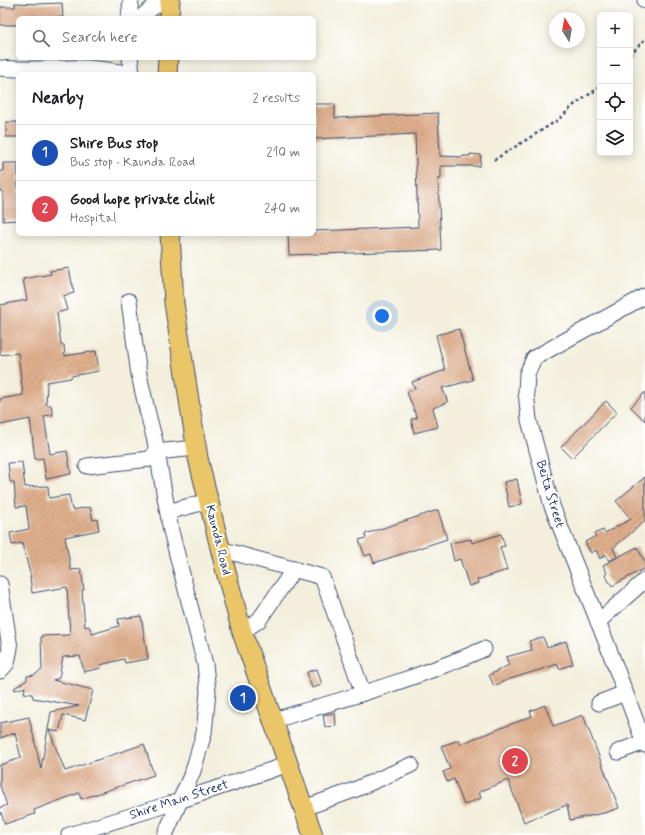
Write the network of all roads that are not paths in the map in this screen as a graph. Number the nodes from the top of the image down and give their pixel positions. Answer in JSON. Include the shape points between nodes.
{"nodes":[{"id":1,"x":131,"y":0,"type":"edge"},
{"id":2,"x":162,"y":0,"type":"edge"},
{"id":3,"x":170,"y":0,"type":"edge"},
{"id":4,"x":130,"y":16,"type":"edge"},
{"id":5,"x":142,"y":16,"type":"edge"},
{"id":6,"x":169,"y":16,"type":"edge"},
{"id":7,"x":130,"y":60,"type":"edge"},
{"id":8,"x":168,"y":60,"type":"edge"},
{"id":9,"x":0,"y":68,"type":"edge"},
{"id":10,"x":120,"y":72,"type":"edge"},
{"id":11,"x":131,"y":72,"type":"edge"},
{"id":12,"x":167,"y":72,"type":"edge"},
{"id":13,"x":170,"y":236,"type":"edge"},
{"id":14,"x":645,"y":296,"type":"edge"},
{"id":15,"x":129,"y":301,"type":"dead end"},
{"id":16,"x":196,"y":448,"type":"junction"},
{"id":17,"x":156,"y":452,"type":"junction"},
{"id":18,"x":87,"y":466,"type":"dead end"},
{"id":19,"x":208,"y":501,"type":"junction"},
{"id":20,"x":168,"y":512,"type":"junction"},
{"id":21,"x":220,"y":549,"type":"junction"},
{"id":22,"x":294,"y":569,"type":"junction"},
{"id":23,"x":645,"y":580,"type":"edge"},
{"id":24,"x":0,"y":584,"type":"edge"},
{"id":25,"x":598,"y":622,"type":"junction"},
{"id":26,"x":242,"y":632,"type":"junction"},
{"id":27,"x":484,"y":649,"type":"dead end"},
{"id":28,"x":0,"y":671,"type":"edge"},
{"id":29,"x":625,"y":692,"type":"junction"},
{"id":30,"x":363,"y":693,"type":"junction"},
{"id":31,"x":599,"y":703,"type":"dead end"},
{"id":32,"x":274,"y":720,"type":"junction"},
{"id":33,"x":645,"y":744,"type":"edge"},
{"id":34,"x":618,"y":752,"type":"dead end"},
{"id":35,"x":289,"y":764,"type":"junction"},
{"id":36,"x":411,"y":765,"type":"dead end"},
{"id":37,"x":179,"y":800,"type":"junction"},
{"id":38,"x":304,"y":808,"type":"junction"},
{"id":39,"x":69,"y":835,"type":"edge"},
{"id":40,"x":165,"y":835,"type":"edge"},
{"id":41,"x":313,"y":835,"type":"edge"}],
"edges":[{"from":1,"to":4,"type":"street"},
{"from":2,"to":5,"type":"street"},
{"from":3,"to":6,"type":"main road"},
{"from":7,"to":11,"type":"street"},
{"from":8,"to":12,"type":"main road"},
{"from":9,"to":10,"type":"street","via":[[86,68]]},
{"from":13,"to":16,"type":"main road","name":"Kaunda Road","via":[[174,303]]},
{"from":14,"to":25,"type":"street","name":"Beita Street","via":[[534,358],[527,374],[529,420],[552,506]]},
{"from":15,"to":17,"type":"street","via":[[139,375]]},
{"from":16,"to":17,"type":"street"},
{"from":16,"to":19,"type":"main road","name":"Kaunda Road"},
{"from":17,"to":18,"type":"street","via":[[150,459]]},
{"from":17,"to":20,"type":"street"},
{"from":19,"to":20,"type":"street"},
{"from":19,"to":21,"type":"main road","name":"Kaunda Road"},
{"from":20,"to":37,"type":"street","via":[[205,664],[208,692],[204,733],[193,771]]},
{"from":21,"to":22,"type":"street"},
{"from":21,"to":26,"type":"main road","name":"Kaunda Road"},
{"from":22,"to":26,"type":"street","via":[[259,620]]},
{"from":22,"to":30,"type":"street","via":[[322,577]]},
{"from":23,"to":25,"type":"street"},
{"from":24,"to":28,"type":"street","via":[[10,648],[7,663]]},
{"from":25,"to":29,"type":"street","name":"Beita Street"},
{"from":26,"to":32,"type":"main road","name":"Kaunda Road"},
{"from":27,"to":30,"type":"street"},
{"from":29,"to":31,"type":"street"},
{"from":29,"to":33,"type":"street","name":"Beita Street"},
{"from":30,"to":32,"type":"street"},
{"from":32,"to":35,"type":"main road","name":"Kaunda Road"},
{"from":33,"to":34,"type":"street"},
{"from":35,"to":37,"type":"street","name":"Shire Main Street"},
{"from":35,"to":38,"type":"main road","name":"Kaunda Road"},
{"from":36,"to":38,"type":"street"},
{"from":37,"to":39,"type":"street","name":"Shire Main Street"},
{"from":37,"to":40,"type":"street"},
{"from":38,"to":41,"type":"main road","name":"Kaunda Road"}]}
